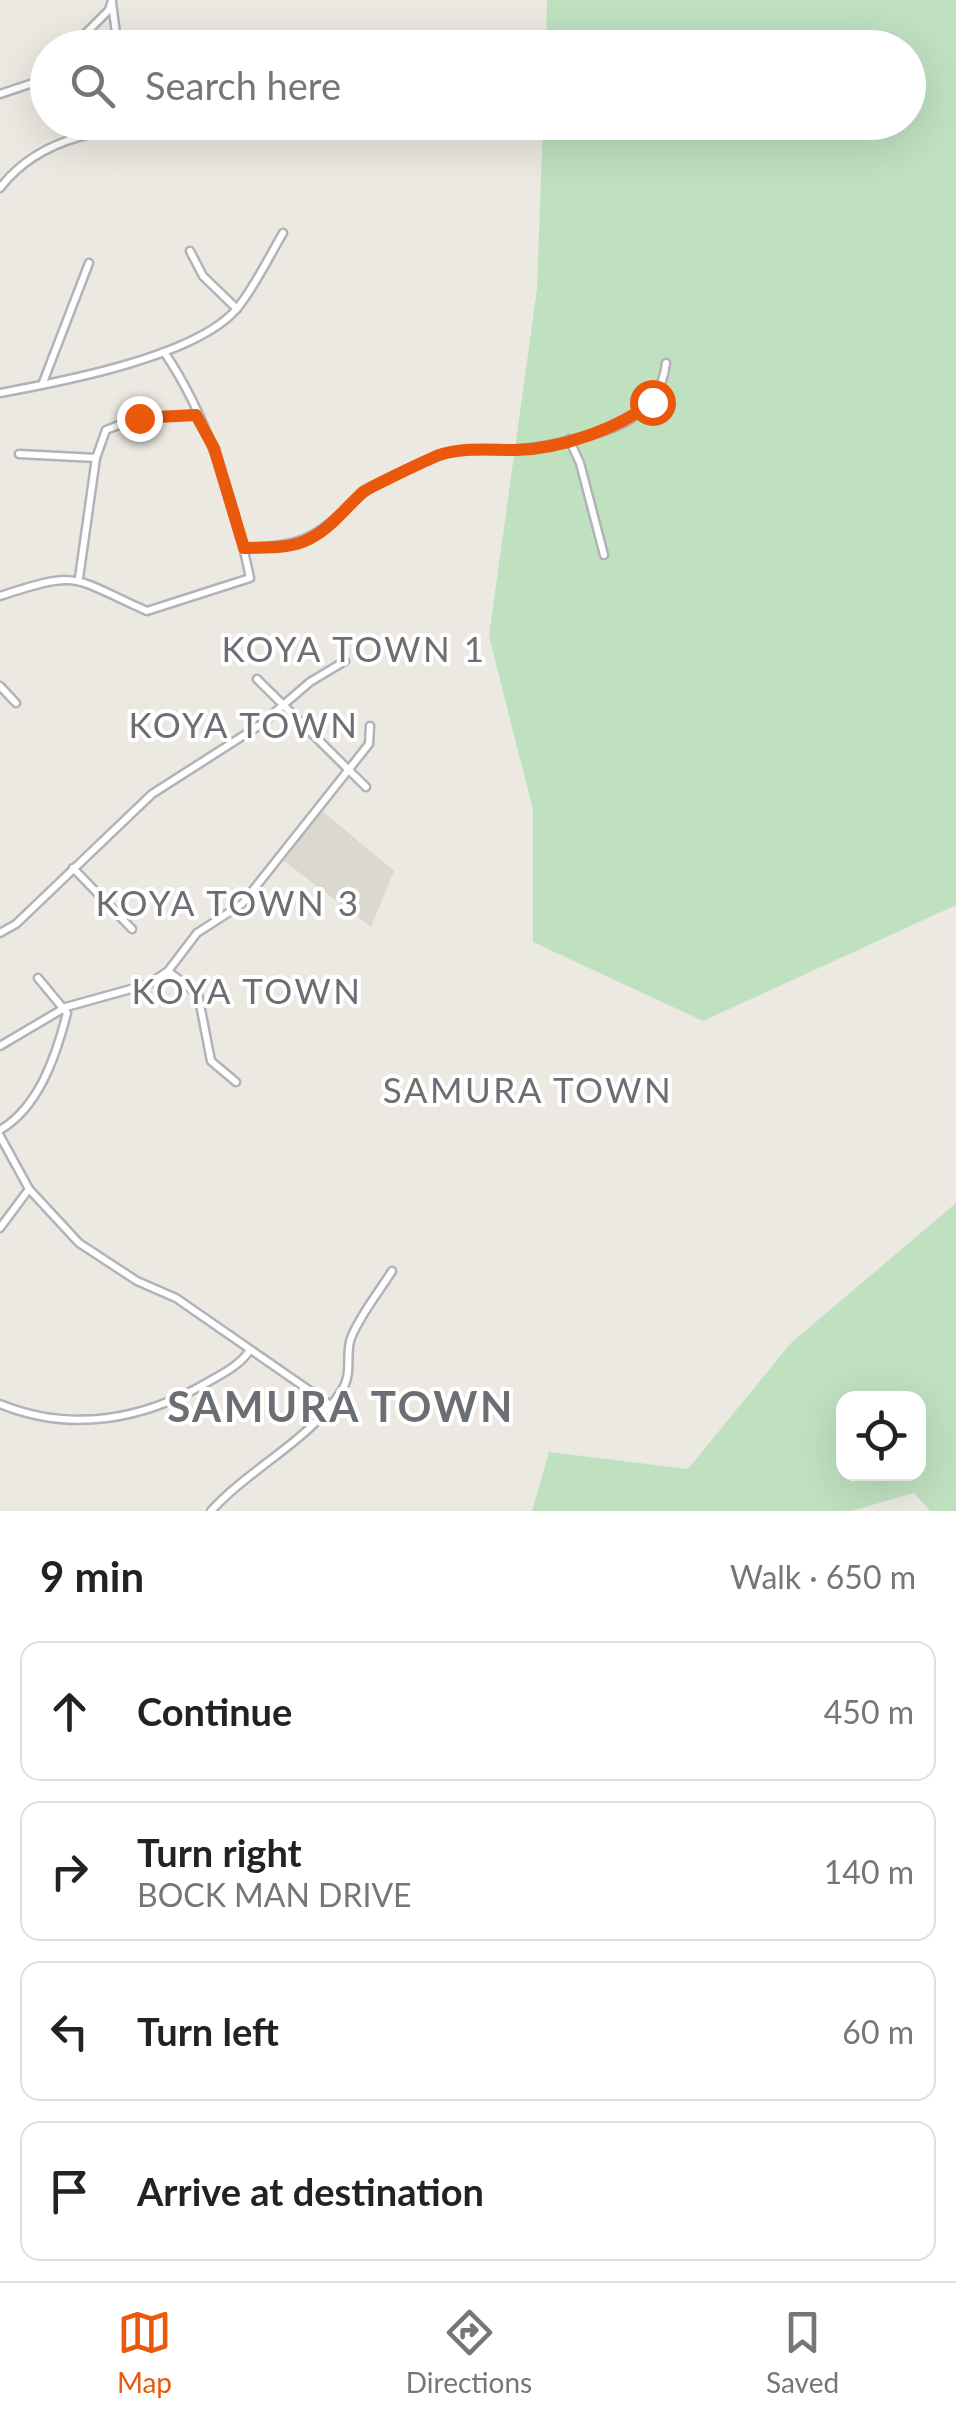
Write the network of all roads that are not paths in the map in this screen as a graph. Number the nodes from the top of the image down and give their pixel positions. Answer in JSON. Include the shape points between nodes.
{"nodes":[{"id":1,"x":112,"y":1,"type":"edge"},
{"id":2,"x":87,"y":30,"type":"edge"},
{"id":3,"x":116,"y":30,"type":"edge"},
{"id":4,"x":30,"y":84,"type":"edge"},
{"id":5,"x":0,"y":94,"type":"edge"},
{"id":6,"x":72,"y":140,"type":"edge"},
{"id":7,"x":0,"y":188,"type":"edge"},
{"id":8,"x":283,"y":233,"type":"dead end"},
{"id":9,"x":190,"y":250,"type":"dead end"},
{"id":10,"x":88,"y":263,"type":"dead end"},
{"id":11,"x":238,"y":309,"type":"junction"},
{"id":12,"x":164,"y":352,"type":"junction"},
{"id":13,"x":666,"y":363,"type":"dead end"},
{"id":14,"x":42,"y":385,"type":"junction"},
{"id":15,"x":0,"y":393,"type":"edge"},
{"id":16,"x":196,"y":415,"type":"junction"},
{"id":17,"x":569,"y":439,"type":"junction"},
{"id":18,"x":19,"y":454,"type":"dead end"},
{"id":19,"x":96,"y":458,"type":"junction"},
{"id":20,"x":244,"y":548,"type":"junction"},
{"id":21,"x":604,"y":555,"type":"dead end"},
{"id":22,"x":79,"y":579,"type":"junction"},
{"id":23,"x":0,"y":596,"type":"edge"},
{"id":24,"x":346,"y":661,"type":"dead end"},
{"id":25,"x":257,"y":679,"type":"dead end"},
{"id":26,"x":0,"y":686,"type":"edge"},
{"id":27,"x":16,"y":703,"type":"dead end"},
{"id":28,"x":284,"y":706,"type":"junction"},
{"id":29,"x":370,"y":726,"type":"dead end"},
{"id":30,"x":349,"y":770,"type":"junction"},
{"id":31,"x":366,"y":788,"type":"dead end"},
{"id":32,"x":73,"y":868,"type":"junction"},
{"id":33,"x":132,"y":929,"type":"dead end"},
{"id":34,"x":0,"y":933,"type":"edge"},
{"id":35,"x":168,"y":972,"type":"junction"},
{"id":36,"x":38,"y":978,"type":"dead end"},
{"id":37,"x":66,"y":1007,"type":"junction"},
{"id":38,"x":0,"y":1046,"type":"edge"},
{"id":39,"x":236,"y":1082,"type":"dead end"},
{"id":40,"x":0,"y":1133,"type":"edge"},
{"id":41,"x":29,"y":1189,"type":"junction"},
{"id":42,"x":0,"y":1228,"type":"edge"},
{"id":43,"x":392,"y":1271,"type":"dead end"},
{"id":44,"x":250,"y":1350,"type":"junction"},
{"id":45,"x":0,"y":1404,"type":"edge"},
{"id":46,"x":329,"y":1404,"type":"junction"},
{"id":47,"x":212,"y":1511,"type":"edge"}],
"edges":[{"from":1,"to":2,"type":"street"},
{"from":1,"to":3,"type":"street"},
{"from":4,"to":5,"type":"street"},
{"from":6,"to":7,"type":"street","via":[[34,154]]},
{"from":8,"to":11,"type":"street"},
{"from":9,"to":11,"type":"street","via":[[202,276]]},
{"from":10,"to":14,"type":"street"},
{"from":11,"to":12,"type":"street"},
{"from":12,"to":14,"type":"street"},
{"from":12,"to":16,"type":"street"},
{"from":13,"to":17,"type":"street","via":[[664,380],[640,412]]},
{"from":14,"to":15,"type":"street"},
{"from":16,"to":19,"type":"street","via":[[118,424],[106,430]]},
{"from":16,"to":20,"type":"street","via":[[214,448]]},
{"from":17,"to":20,"type":"street","via":[[440,455],[366,490],[306,541]]},
{"from":17,"to":21,"type":"street"},
{"from":18,"to":19,"type":"street"},
{"from":19,"to":22,"type":"street"},
{"from":20,"to":22,"type":"street","via":[[250,578],[147,611]]},
{"from":22,"to":23,"type":"street","via":[[60,576]]},
{"from":24,"to":28,"type":"street"},
{"from":25,"to":28,"type":"street"},
{"from":26,"to":27,"type":"street"},
{"from":28,"to":30,"type":"street"},
{"from":28,"to":32,"type":"street","via":[[152,794]]},
{"from":29,"to":30,"type":"street","via":[[369,744]]},
{"from":30,"to":31,"type":"street"},
{"from":30,"to":35,"type":"street","via":[[242,904],[196,933]]},
{"from":32,"to":33,"type":"street"},
{"from":32,"to":34,"type":"street"},
{"from":35,"to":37,"type":"street","via":[[149,984]]},
{"from":35,"to":39,"type":"street","via":[[198,994],[211,1061]]},
{"from":36,"to":37,"type":"street"},
{"from":37,"to":38,"type":"street"},
{"from":37,"to":40,"type":"street","via":[[58,1049],[24,1116]]},
{"from":40,"to":41,"type":"street"},
{"from":41,"to":42,"type":"street"},
{"from":41,"to":44,"type":"street","via":[[79,1243]]},
{"from":43,"to":46,"type":"street","via":[[349,1341],[352,1361],[343,1390]]},
{"from":44,"to":45,"type":"street","via":[[190,1393],[116,1420],[59,1419]]},
{"from":44,"to":46,"type":"street"},
{"from":46,"to":47,"type":"street","via":[[312,1428]]}]}
